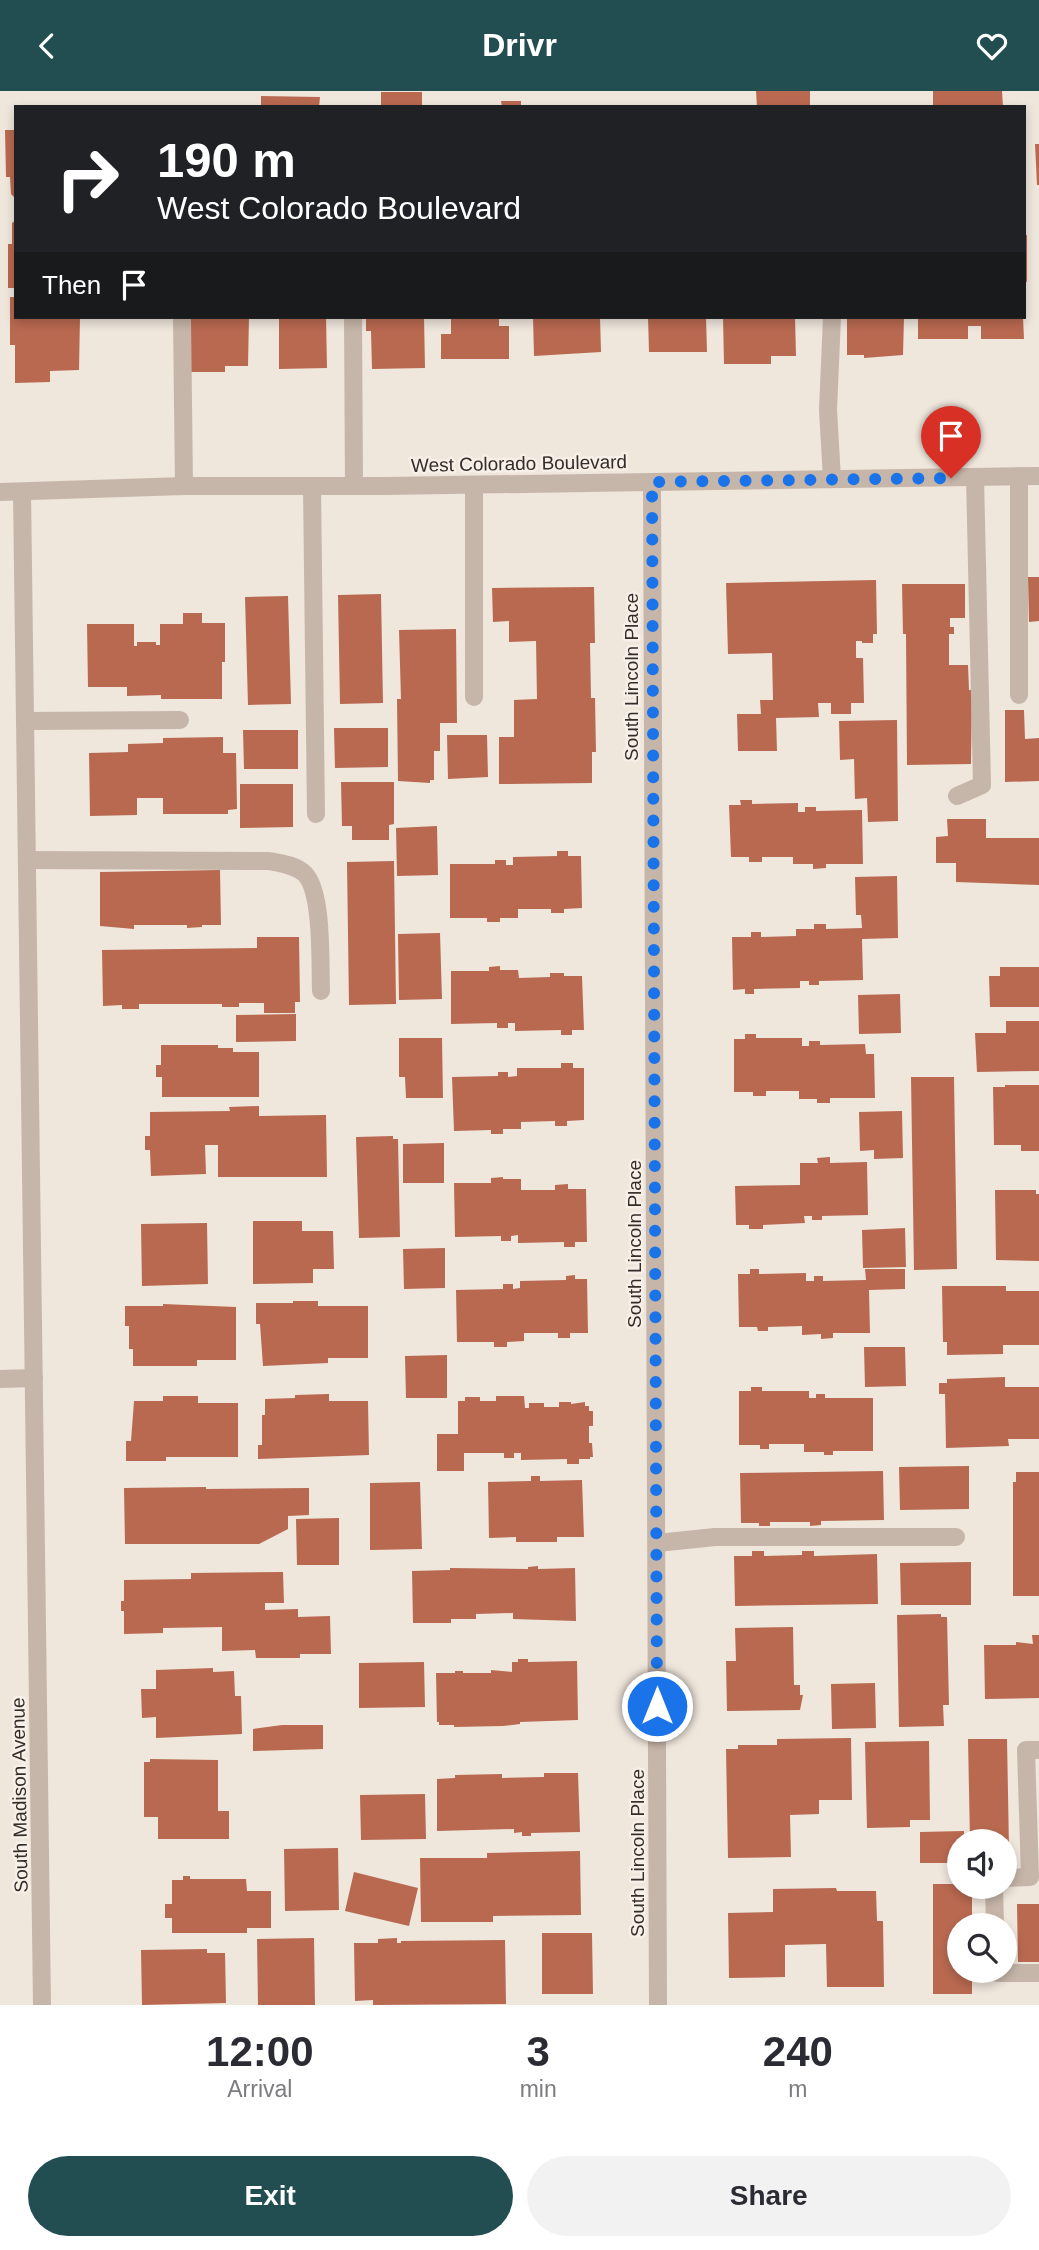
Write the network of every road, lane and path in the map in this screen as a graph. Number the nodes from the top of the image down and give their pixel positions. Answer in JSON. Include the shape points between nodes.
{"nodes":[{"id":1,"x":182,"y":319,"type":"edge"},
{"id":2,"x":353,"y":319,"type":"edge"},
{"id":3,"x":832,"y":319,"type":"edge"},
{"id":4,"x":1019,"y":476,"type":"junction"},
{"id":5,"x":1039,"y":476,"type":"edge"},
{"id":6,"x":975,"y":477,"type":"junction"},
{"id":7,"x":832,"y":479,"type":"junction"},
{"id":8,"x":652,"y":482,"type":"junction"},
{"id":9,"x":474,"y":485,"type":"junction"},
{"id":10,"x":184,"y":486,"type":"junction"},
{"id":11,"x":354,"y":486,"type":"junction"},
{"id":12,"x":312,"y":487,"type":"junction"},
{"id":13,"x":0,"y":492,"type":"edge"},
{"id":14,"x":22,"y":492,"type":"junction"},
{"id":15,"x":1018,"y":695,"type":"dead end"},
{"id":16,"x":474,"y":697,"type":"dead end"},
{"id":17,"x":180,"y":720,"type":"dead end"},
{"id":18,"x":25,"y":721,"type":"junction"},
{"id":19,"x":957,"y":796,"type":"dead end"},
{"id":20,"x":316,"y":814,"type":"dead end"},
{"id":21,"x":27,"y":860,"type":"junction"},
{"id":22,"x":321,"y":991,"type":"dead end"},
{"id":23,"x":34,"y":1378,"type":"junction"},
{"id":24,"x":0,"y":1379,"type":"edge"},
{"id":25,"x":956,"y":1537,"type":"dead end"},
{"id":26,"x":656,"y":1543,"type":"junction"},
{"id":27,"x":1039,"y":1750,"type":"edge"},
{"id":28,"x":1017,"y":1878,"type":"edge"},
{"id":29,"x":1017,"y":1973,"type":"edge"},
{"id":30,"x":1039,"y":1973,"type":"edge"},
{"id":31,"x":42,"y":2005,"type":"edge"},
{"id":32,"x":658,"y":2005,"type":"edge"}],
"edges":[{"from":1,"to":10,"type":"street"},
{"from":2,"to":11,"type":"street"},
{"from":3,"to":7,"type":"street","via":[[828,410]]},
{"from":4,"to":5,"type":"street","name":"West Colorado Boulevard"},
{"from":4,"to":6,"type":"street","name":"West Colorado Boulevard"},
{"from":4,"to":15,"type":"street"},
{"from":6,"to":7,"type":"street","name":"West Colorado Boulevard"},
{"from":6,"to":19,"type":"street","via":[[982,785]]},
{"from":7,"to":8,"type":"street","name":"West Colorado Boulevard"},
{"from":8,"to":9,"type":"street","name":"West Colorado Boulevard"},
{"from":8,"to":26,"type":"street","name":"South Lincoln Place"},
{"from":9,"to":11,"type":"street","name":"West Colorado Boulevard"},
{"from":9,"to":16,"type":"street"},
{"from":10,"to":12,"type":"street","name":"West Colorado Boulevard"},
{"from":10,"to":14,"type":"street","name":"West Colorado Boulevard"},
{"from":11,"to":12,"type":"street","name":"West Colorado Boulevard"},
{"from":12,"to":20,"type":"street"},
{"from":13,"to":14,"type":"street","name":"West Colorado Boulevard"},
{"from":14,"to":18,"type":"street","name":"South Madison Avenue"},
{"from":17,"to":18,"type":"street"},
{"from":18,"to":21,"type":"street","name":"South Madison Avenue"},
{"from":21,"to":22,"type":"street","via":[[269,861],[288,865],[305,874],[317,897]]},
{"from":21,"to":23,"type":"street","name":"South Madison Avenue"},
{"from":23,"to":24,"type":"street"},
{"from":23,"to":31,"type":"street","name":"South Madison Avenue"},
{"from":25,"to":26,"type":"street","via":[[715,1537]]},
{"from":26,"to":32,"type":"street","name":"South Lincoln Place"},
{"from":27,"to":28,"type":"street","via":[[1026,1750],[1030,1877]]},
{"from":29,"to":30,"type":"street"}]}
